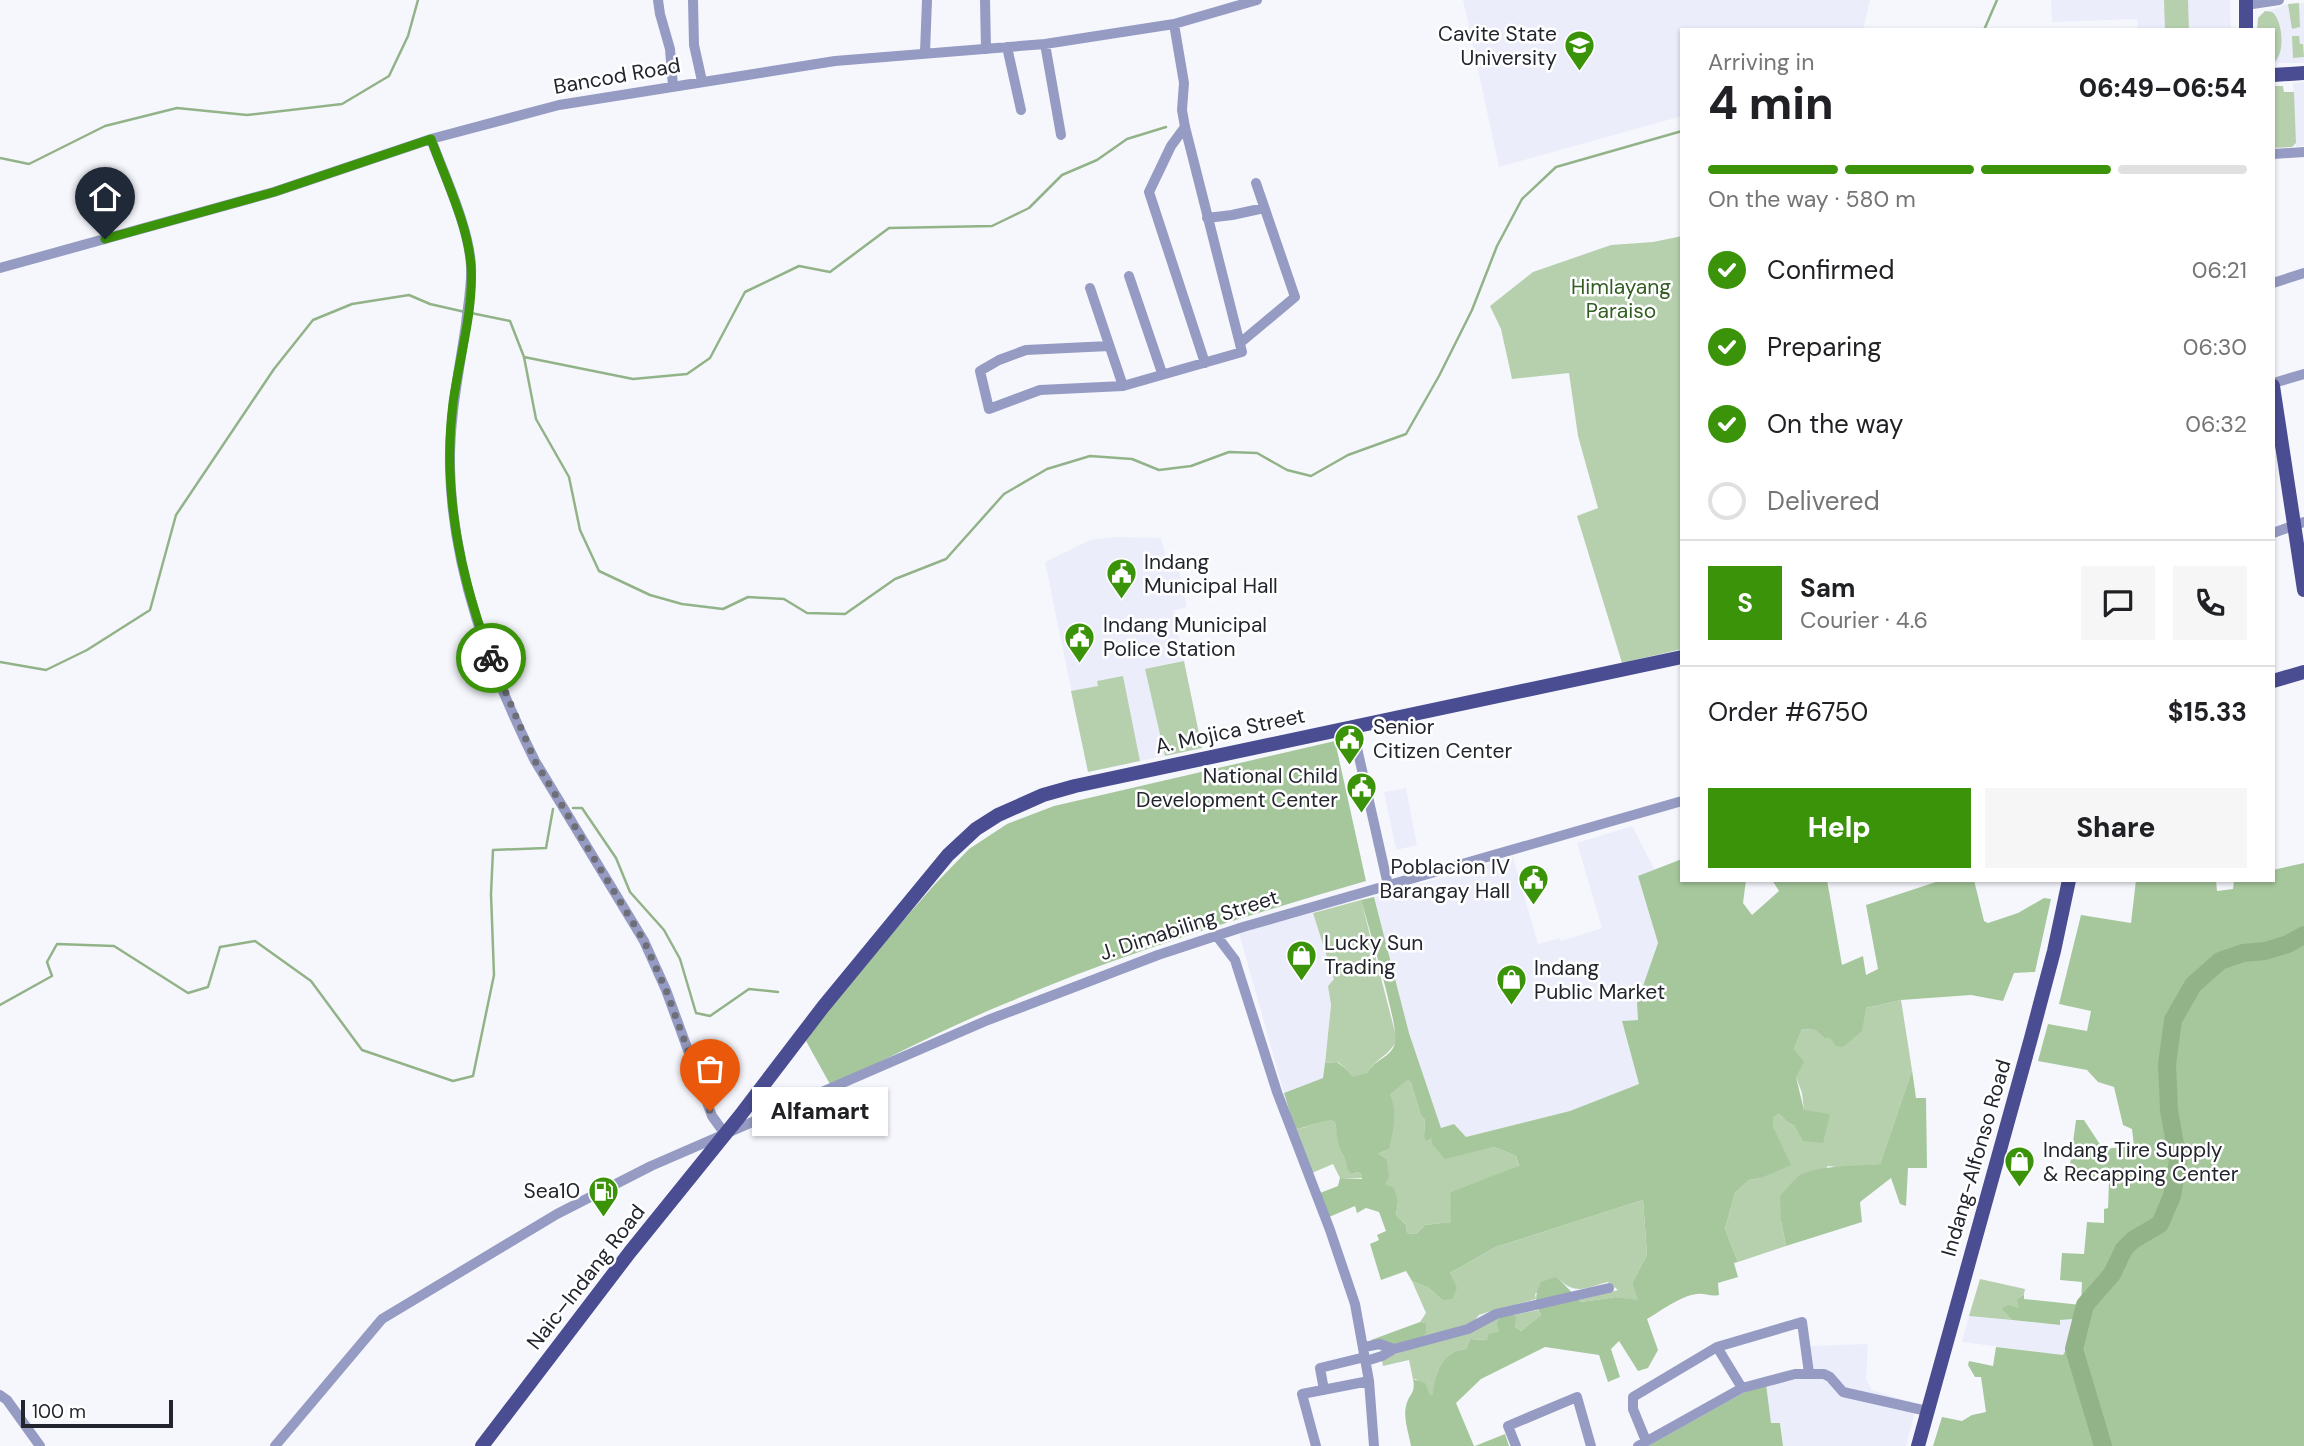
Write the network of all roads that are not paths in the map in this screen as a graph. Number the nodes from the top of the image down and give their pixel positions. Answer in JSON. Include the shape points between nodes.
{"nodes":[{"id":1,"x":659,"y":0,"type":"edge"},
{"id":2,"x":693,"y":0,"type":"edge"},
{"id":3,"x":927,"y":0,"type":"edge"},
{"id":4,"x":985,"y":0,"type":"edge"},
{"id":5,"x":1257,"y":0,"type":"edge"},
{"id":6,"x":2279,"y":0,"type":"edge"},
{"id":7,"x":2246,"y":3,"type":"edge"},
{"id":8,"x":1174,"y":24,"type":"junction"},
{"id":9,"x":2246,"y":28,"type":"edge"},
{"id":10,"x":1045,"y":44,"type":"junction"},
{"id":11,"x":1007,"y":47,"type":"junction"},
{"id":12,"x":986,"y":48,"type":"junction"},
{"id":13,"x":925,"y":52,"type":"junction"},
{"id":14,"x":2304,"y":73,"type":"edge"},
{"id":15,"x":2275,"y":75,"type":"edge"},
{"id":16,"x":702,"y":81,"type":"junction"},
{"id":17,"x":673,"y":86,"type":"junction"},
{"id":18,"x":1021,"y":110,"type":"dead end"},
{"id":19,"x":1185,"y":127,"type":"junction"},
{"id":20,"x":1061,"y":135,"type":"dead end"},
{"id":21,"x":431,"y":139,"type":"junction"},
{"id":22,"x":2304,"y":152,"type":"edge"},
{"id":23,"x":2275,"y":154,"type":"edge"},
{"id":24,"x":1255,"y":183,"type":"dead end"},
{"id":25,"x":1264,"y":208,"type":"junction"},
{"id":26,"x":1207,"y":218,"type":"junction"},
{"id":27,"x":0,"y":268,"type":"edge"},
{"id":28,"x":2304,"y":273,"type":"edge"},
{"id":29,"x":1129,"y":276,"type":"dead end"},
{"id":30,"x":2275,"y":282,"type":"edge"},
{"id":31,"x":1090,"y":288,"type":"dead end"},
{"id":32,"x":1240,"y":343,"type":"junction"},
{"id":33,"x":1110,"y":346,"type":"junction"},
{"id":34,"x":1205,"y":363,"type":"junction"},
{"id":35,"x":1162,"y":373,"type":"junction"},
{"id":36,"x":2304,"y":374,"type":"edge"},
{"id":37,"x":2275,"y":384,"type":"edge"},
{"id":38,"x":1123,"y":386,"type":"junction"},
{"id":39,"x":2275,"y":397,"type":"edge"},
{"id":40,"x":2299,"y":524,"type":"edge"},
{"id":41,"x":2275,"y":532,"type":"edge"},
{"id":42,"x":2304,"y":590,"type":"edge"},
{"id":43,"x":1680,"y":657,"type":"edge"},
{"id":44,"x":2304,"y":672,"type":"edge"},
{"id":45,"x":2275,"y":680,"type":"edge"},
{"id":46,"x":1352,"y":726,"type":"junction"},
{"id":47,"x":1680,"y":802,"type":"edge"},
{"id":48,"x":2069,"y":882,"type":"edge"},
{"id":49,"x":1388,"y":886,"type":"junction"},
{"id":50,"x":1216,"y":935,"type":"junction"},
{"id":51,"x":725,"y":1134,"type":"junction"},
{"id":52,"x":1609,"y":1288,"type":"dead end"},
{"id":53,"x":1717,"y":1347,"type":"junction"},
{"id":54,"x":1365,"y":1355,"type":"junction"},
{"id":55,"x":1810,"y":1373,"type":"junction"},
{"id":56,"x":1369,"y":1381,"type":"junction"},
{"id":57,"x":1742,"y":1388,"type":"junction"},
{"id":58,"x":1324,"y":1390,"type":"junction"},
{"id":59,"x":0,"y":1395,"type":"edge"},
{"id":60,"x":1927,"y":1411,"type":"junction"},
{"id":61,"x":1642,"y":1444,"type":"edge"},
{"id":62,"x":40,"y":1446,"type":"edge"},
{"id":63,"x":275,"y":1446,"type":"edge"},
{"id":64,"x":482,"y":1446,"type":"edge"},
{"id":65,"x":1316,"y":1446,"type":"edge"},
{"id":66,"x":1374,"y":1446,"type":"edge"},
{"id":67,"x":1516,"y":1446,"type":"edge"},
{"id":68,"x":1591,"y":1446,"type":"edge"},
{"id":69,"x":1918,"y":1446,"type":"edge"}],
"edges":[{"from":1,"to":17,"type":"street"},
{"from":2,"to":16,"type":"street","via":[[694,45]]},
{"from":3,"to":13,"type":"street"},
{"from":4,"to":12,"type":"street"},
{"from":5,"to":8,"type":"street","name":"Bancod Road"},
{"from":6,"to":7,"type":"street"},
{"from":7,"to":9,"type":"main road"},
{"from":8,"to":10,"type":"street","name":"Bancod Road"},
{"from":8,"to":19,"type":"street","via":[[1184,83]]},
{"from":10,"to":11,"type":"street","name":"Bancod Road"},
{"from":10,"to":20,"type":"street"},
{"from":11,"to":12,"type":"street","name":"Bancod Road"},
{"from":11,"to":18,"type":"street"},
{"from":12,"to":13,"type":"street","name":"Bancod Road"},
{"from":13,"to":16,"type":"street","name":"Bancod Road"},
{"from":14,"to":15,"type":"main road"},
{"from":16,"to":17,"type":"street","name":"Bancod Road"},
{"from":17,"to":21,"type":"street","name":"Bancod Road","via":[[559,105]]},
{"from":19,"to":26,"type":"street"},
{"from":19,"to":34,"type":"street","via":[[1149,192]]},
{"from":21,"to":27,"type":"street","name":"Bancod Road","via":[[274,192]]},
{"from":21,"to":51,"type":"street","via":[[467,241],[471,268],[451,426],[451,481],[459,548],[481,633],[535,761],[644,941],[712,1116]]},
{"from":22,"to":23,"type":"street"},
{"from":24,"to":25,"type":"street"},
{"from":25,"to":26,"type":"street"},
{"from":25,"to":32,"type":"street","via":[[1295,297]]},
{"from":26,"to":32,"type":"street"},
{"from":28,"to":30,"type":"street"},
{"from":29,"to":35,"type":"street"},
{"from":31,"to":33,"type":"street"},
{"from":32,"to":34,"type":"street","via":[[1242,352]]},
{"from":33,"to":38,"type":"street"},
{"from":33,"to":38,"type":"street","via":[[1026,350],[999,360],[980,371],[989,409],[1046,389]]},
{"from":34,"to":35,"type":"street"},
{"from":35,"to":38,"type":"street"},
{"from":36,"to":37,"type":"street"},
{"from":39,"to":40,"type":"main road"},
{"from":40,"to":41,"type":"street"},
{"from":40,"to":42,"type":"main road"},
{"from":43,"to":46,"type":"main road","name":"A. Mojica Street"},
{"from":44,"to":45,"type":"main road"},
{"from":46,"to":49,"type":"street"},
{"from":46,"to":51,"type":"main road","name":"A. Mojica Street","via":[[1058,790],[987,821],[912,898]]},
{"from":47,"to":49,"type":"street","name":"J. Dimabiling Street"},
{"from":48,"to":60,"type":"main road","name":"Indang-Alfonso Road","via":[[2040,1005]]},
{"from":49,"to":50,"type":"street","name":"J. Dimabiling Street"},
{"from":50,"to":51,"type":"street","name":"J. Dimabiling Street","via":[[988,1020]]},
{"from":50,"to":54,"type":"street","via":[[1235,960],[1277,1093],[1355,1304]]},
{"from":51,"to":63,"type":"street","name":"J. Dimabiling Street","via":[[556,1213],[382,1319]]},
{"from":51,"to":64,"type":"main road","name":"Naic–Indang Road"},
{"from":52,"to":54,"type":"street","via":[[1496,1314],[1463,1331],[1382,1356]]},
{"from":53,"to":55,"type":"street","via":[[1802,1322]]},
{"from":53,"to":57,"type":"street"},
{"from":53,"to":61,"type":"street","via":[[1633,1397]]},
{"from":54,"to":56,"type":"street"},
{"from":54,"to":58,"type":"street","via":[[1320,1367]]},
{"from":55,"to":57,"type":"street"},
{"from":55,"to":60,"type":"street","via":[[1829,1376],[1843,1392]]},
{"from":56,"to":58,"type":"street"},
{"from":56,"to":66,"type":"street"},
{"from":57,"to":61,"type":"street"},
{"from":58,"to":65,"type":"street","via":[[1302,1394]]},
{"from":59,"to":62,"type":"street"},
{"from":60,"to":69,"type":"main road","name":"Indang-Alfonso Road"},
{"from":67,"to":68,"type":"street","via":[[1508,1426],[1577,1397]]}]}
